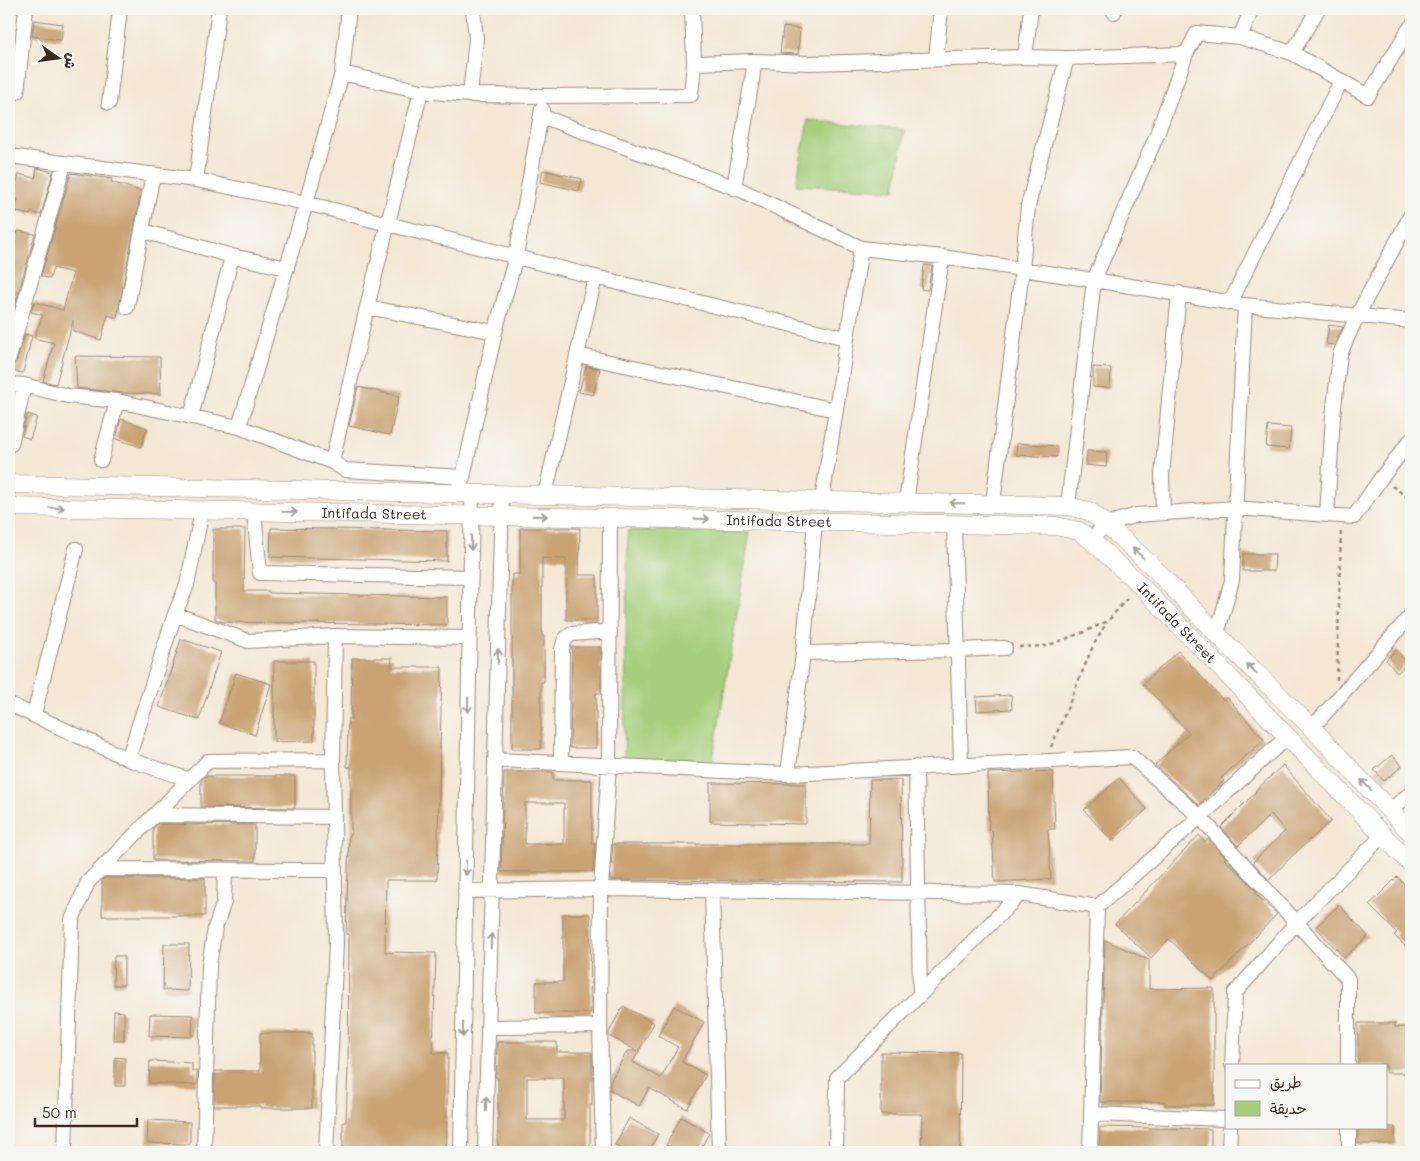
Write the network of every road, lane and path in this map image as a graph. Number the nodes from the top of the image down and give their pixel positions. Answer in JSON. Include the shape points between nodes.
{"nodes":[{"id":1,"x":26,"y":9,"type":"edge"},
{"id":2,"x":120,"y":9,"type":"edge"},
{"id":3,"x":218,"y":9,"type":"edge"},
{"id":4,"x":349,"y":9,"type":"edge"},
{"id":5,"x":474,"y":9,"type":"edge"},
{"id":6,"x":691,"y":9,"type":"edge"},
{"id":7,"x":941,"y":9,"type":"edge"},
{"id":8,"x":1031,"y":9,"type":"edge"},
{"id":9,"x":1252,"y":9,"type":"edge"},
{"id":10,"x":1318,"y":9,"type":"edge"},
{"id":11,"x":1411,"y":26,"type":"edge"},
{"id":12,"x":1240,"y":37,"type":"junction"},
{"id":13,"x":1292,"y":53,"type":"junction"},
{"id":14,"x":1186,"y":54,"type":"junction"},
{"id":15,"x":1026,"y":57,"type":"junction"},
{"id":16,"x":1067,"y":58,"type":"junction"},
{"id":17,"x":936,"y":59,"type":"junction"},
{"id":18,"x":755,"y":62,"type":"junction"},
{"id":19,"x":694,"y":63,"type":"junction"},
{"id":20,"x":342,"y":73,"type":"junction"},
{"id":21,"x":1342,"y":81,"type":"junction"},
{"id":22,"x":420,"y":91,"type":"junction"},
{"id":23,"x":17,"y":92,"type":"dead end"},
{"id":24,"x":470,"y":95,"type":"junction"},
{"id":25,"x":544,"y":96,"type":"junction"},
{"id":26,"x":109,"y":104,"type":"dead end"},
{"id":27,"x":541,"y":116,"type":"junction"},
{"id":28,"x":9,"y":156,"type":"edge"},
{"id":29,"x":64,"y":164,"type":"junction"},
{"id":30,"x":153,"y":174,"type":"junction"},
{"id":31,"x":196,"y":180,"type":"junction"},
{"id":32,"x":734,"y":188,"type":"junction"},
{"id":33,"x":306,"y":203,"type":"junction"},
{"id":34,"x":1411,"y":215,"type":"edge"},
{"id":35,"x":388,"y":224,"type":"junction"},
{"id":36,"x":143,"y":231,"type":"junction"},
{"id":37,"x":861,"y":248,"type":"junction"},
{"id":38,"x":232,"y":256,"type":"junction"},
{"id":39,"x":516,"y":256,"type":"junction"},
{"id":40,"x":942,"y":257,"type":"junction"},
{"id":41,"x":286,"y":268,"type":"junction"},
{"id":42,"x":1022,"y":270,"type":"junction"},
{"id":43,"x":595,"y":277,"type":"junction"},
{"id":44,"x":1094,"y":280,"type":"junction"},
{"id":45,"x":1179,"y":293,"type":"junction"},
{"id":46,"x":1230,"y":303,"type":"junction"},
{"id":47,"x":1245,"y":305,"type":"junction"},
{"id":48,"x":126,"y":307,"type":"dead end"},
{"id":49,"x":367,"y":307,"type":"junction"},
{"id":50,"x":1357,"y":316,"type":"junction"},
{"id":51,"x":1411,"y":321,"type":"edge"},
{"id":52,"x":495,"y":332,"type":"junction"},
{"id":53,"x":846,"y":338,"type":"junction"},
{"id":54,"x":577,"y":355,"type":"junction"},
{"id":55,"x":9,"y":358,"type":"edge"},
{"id":56,"x":9,"y":384,"type":"edge"},
{"id":57,"x":24,"y":385,"type":"junction"},
{"id":58,"x":117,"y":401,"type":"junction"},
{"id":59,"x":836,"y":410,"type":"junction"},
{"id":60,"x":191,"y":418,"type":"junction"},
{"id":61,"x":239,"y":427,"type":"junction"},
{"id":62,"x":1411,"y":440,"type":"edge"},
{"id":63,"x":11,"y":444,"type":"dead end"},
{"id":64,"x":101,"y":460,"type":"dead end"},
{"id":65,"x":332,"y":462,"type":"junction"},
{"id":66,"x":1381,"y":478,"type":"junction"},
{"id":67,"x":9,"y":484,"type":"edge"},
{"id":68,"x":464,"y":488,"type":"junction"},
{"id":69,"x":502,"y":494,"type":"junction"},
{"id":70,"x":545,"y":495,"type":"junction"},
{"id":71,"x":822,"y":500,"type":"junction"},
{"id":72,"x":1411,"y":500,"type":"edge"},
{"id":73,"x":906,"y":502,"type":"junction"},
{"id":74,"x":993,"y":503,"type":"junction"},
{"id":75,"x":1060,"y":505,"type":"junction"},
{"id":76,"x":9,"y":507,"type":"edge"},
{"id":77,"x":1235,"y":508,"type":"junction"},
{"id":78,"x":202,"y":511,"type":"junction"},
{"id":79,"x":254,"y":512,"type":"junction"},
{"id":80,"x":1163,"y":514,"type":"junction"},
{"id":81,"x":471,"y":515,"type":"junction"},
{"id":82,"x":502,"y":516,"type":"junction"},
{"id":83,"x":1334,"y":516,"type":"junction"},
{"id":84,"x":610,"y":518,"type":"junction"},
{"id":85,"x":815,"y":522,"type":"junction"},
{"id":86,"x":954,"y":524,"type":"junction"},
{"id":87,"x":1106,"y":524,"type":"junction"},
{"id":88,"x":1050,"y":526,"type":"junction"},
{"id":89,"x":1091,"y":540,"type":"junction"},
{"id":90,"x":76,"y":548,"type":"dead end"},
{"id":91,"x":470,"y":577,"type":"junction"},
{"id":92,"x":1140,"y":584,"type":"junction"},
{"id":93,"x":176,"y":614,"type":"junction"},
{"id":94,"x":1411,"y":615,"type":"edge"},
{"id":95,"x":1108,"y":621,"type":"junction"},
{"id":96,"x":610,"y":631,"type":"junction"},
{"id":97,"x":1217,"y":634,"type":"junction"},
{"id":98,"x":335,"y":636,"type":"junction"},
{"id":99,"x":469,"y":638,"type":"junction"},
{"id":100,"x":1004,"y":648,"type":"joint"},
{"id":101,"x":958,"y":650,"type":"junction"},
{"id":102,"x":803,"y":653,"type":"junction"},
{"id":103,"x":1336,"y":700,"type":"junction"},
{"id":104,"x":9,"y":704,"type":"edge"},
{"id":105,"x":34,"y":714,"type":"junction"},
{"id":106,"x":1312,"y":728,"type":"junction"},
{"id":107,"x":1287,"y":737,"type":"junction"},
{"id":108,"x":128,"y":759,"type":"junction"},
{"id":109,"x":333,"y":760,"type":"junction"},
{"id":110,"x":495,"y":760,"type":"junction"},
{"id":111,"x":1046,"y":761,"type":"junction"},
{"id":112,"x":561,"y":763,"type":"junction"},
{"id":113,"x":961,"y":764,"type":"junction"},
{"id":114,"x":609,"y":766,"type":"junction"},
{"id":115,"x":916,"y":767,"type":"junction"},
{"id":116,"x":788,"y":774,"type":"junction"},
{"id":117,"x":190,"y":780,"type":"junction"},
{"id":118,"x":1411,"y":793,"type":"edge"},
{"id":119,"x":1389,"y":811,"type":"junction"},
{"id":120,"x":154,"y":815,"type":"junction"},
{"id":121,"x":333,"y":818,"type":"junction"},
{"id":122,"x":1200,"y":818,"type":"junction"},
{"id":123,"x":1411,"y":833,"type":"edge"},
{"id":124,"x":1383,"y":835,"type":"junction"},
{"id":125,"x":1411,"y":864,"type":"edge"},
{"id":126,"x":101,"y":869,"type":"junction"},
{"id":127,"x":225,"y":870,"type":"junction"},
{"id":128,"x":334,"y":870,"type":"junction"},
{"id":129,"x":601,"y":889,"type":"junction"},
{"id":130,"x":492,"y":890,"type":"junction"},
{"id":131,"x":712,"y":890,"type":"junction"},
{"id":132,"x":465,"y":891,"type":"junction"},
{"id":133,"x":918,"y":893,"type":"junction"},
{"id":134,"x":1020,"y":894,"type":"junction"},
{"id":135,"x":1097,"y":907,"type":"junction"},
{"id":136,"x":1296,"y":923,"type":"junction"},
{"id":137,"x":920,"y":994,"type":"junction"},
{"id":138,"x":600,"y":1026,"type":"junction"},
{"id":139,"x":488,"y":1027,"type":"junction"},
{"id":140,"x":1232,"y":1064,"type":"edge"},
{"id":141,"x":1348,"y":1064,"type":"edge"},
{"id":142,"x":1091,"y":1114,"type":"junction"},
{"id":143,"x":1225,"y":1119,"type":"edge"},
{"id":144,"x":1230,"y":1128,"type":"edge"},
{"id":145,"x":1349,"y":1128,"type":"edge"},
{"id":146,"x":65,"y":1152,"type":"edge"},
{"id":147,"x":204,"y":1152,"type":"edge"},
{"id":148,"x":326,"y":1152,"type":"edge"},
{"id":149,"x":462,"y":1152,"type":"edge"},
{"id":150,"x":485,"y":1152,"type":"edge"},
{"id":151,"x":603,"y":1152,"type":"edge"},
{"id":152,"x":719,"y":1152,"type":"edge"},
{"id":153,"x":836,"y":1152,"type":"edge"},
{"id":154,"x":1090,"y":1152,"type":"edge"},
{"id":155,"x":1230,"y":1152,"type":"edge"},
{"id":156,"x":1349,"y":1152,"type":"edge"}],
"edges":[{"from":1,"to":23,"type":"street"},
{"from":2,"to":26,"type":"street"},
{"from":3,"to":31,"type":"street"},
{"from":4,"to":20,"type":"street"},
{"from":5,"to":24,"type":"street","via":[[476,39]]},
{"from":6,"to":19,"type":"street"},
{"from":7,"to":17,"type":"street"},
{"from":8,"to":15,"type":"street"},
{"from":9,"to":12,"type":"street"},
{"from":10,"to":13,"type":"street"},
{"from":11,"to":21,"type":"street","via":[[1368,96]]},
{"from":12,"to":13,"type":"street"},
{"from":12,"to":14,"type":"street","via":[[1197,33]]},
{"from":13,"to":21,"type":"street"},
{"from":14,"to":16,"type":"street"},
{"from":14,"to":44,"type":"street","via":[[1156,137]]},
{"from":15,"to":16,"type":"street"},
{"from":15,"to":17,"type":"street"},
{"from":16,"to":42,"type":"street","via":[[1028,206]]},
{"from":17,"to":18,"type":"street"},
{"from":18,"to":19,"type":"street"},
{"from":18,"to":32,"type":"street"},
{"from":19,"to":25,"type":"street","via":[[691,94]]},
{"from":20,"to":22,"type":"street"},
{"from":20,"to":33,"type":"street"},
{"from":21,"to":46,"type":"street"},
{"from":22,"to":24,"type":"street"},
{"from":22,"to":35,"type":"street"},
{"from":24,"to":25,"type":"street"},
{"from":25,"to":27,"type":"street"},
{"from":27,"to":32,"type":"street"},
{"from":27,"to":39,"type":"street"},
{"from":28,"to":29,"type":"street"},
{"from":29,"to":30,"type":"street"},
{"from":29,"to":55,"type":"street"},
{"from":30,"to":31,"type":"street"},
{"from":30,"to":36,"type":"street"},
{"from":31,"to":33,"type":"street"},
{"from":32,"to":37,"type":"street"},
{"from":33,"to":35,"type":"street"},
{"from":33,"to":41,"type":"street"},
{"from":34,"to":50,"type":"street"},
{"from":35,"to":39,"type":"street"},
{"from":35,"to":49,"type":"street"},
{"from":36,"to":38,"type":"street"},
{"from":36,"to":48,"type":"street"},
{"from":37,"to":40,"type":"street"},
{"from":37,"to":53,"type":"street"},
{"from":38,"to":41,"type":"street"},
{"from":38,"to":60,"type":"street"},
{"from":39,"to":43,"type":"street"},
{"from":39,"to":52,"type":"street"},
{"from":40,"to":42,"type":"street"},
{"from":40,"to":73,"type":"street"},
{"from":41,"to":61,"type":"street"},
{"from":42,"to":44,"type":"street"},
{"from":42,"to":74,"type":"street"},
{"from":43,"to":53,"type":"street"},
{"from":43,"to":54,"type":"street"},
{"from":44,"to":45,"type":"street"},
{"from":44,"to":75,"type":"street"},
{"from":45,"to":46,"type":"street"},
{"from":45,"to":80,"type":"street","via":[[1162,475]]},
{"from":46,"to":47,"type":"street"},
{"from":47,"to":50,"type":"street"},
{"from":47,"to":77,"type":"street"},
{"from":49,"to":52,"type":"street"},
{"from":49,"to":65,"type":"street"},
{"from":50,"to":51,"type":"street"},
{"from":50,"to":83,"type":"street","via":[[1340,354],[1333,416]]},
{"from":52,"to":68,"type":"street"},
{"from":53,"to":59,"type":"street"},
{"from":54,"to":59,"type":"street"},
{"from":54,"to":70,"type":"street"},
{"from":56,"to":57,"type":"street"},
{"from":57,"to":58,"type":"street","via":[[68,396]]},
{"from":57,"to":63,"type":"street"},
{"from":58,"to":60,"type":"street"},
{"from":58,"to":64,"type":"street"},
{"from":59,"to":71,"type":"street"},
{"from":60,"to":61,"type":"street"},
{"from":61,"to":65,"type":"street"},
{"from":62,"to":66,"type":"street"},
{"from":65,"to":68,"type":"street","via":[[345,470]]},
{"from":66,"to":72,"type":"path"},
{"from":66,"to":83,"type":"street","via":[[1354,517]]},
{"from":67,"to":68,"type":"main road","name":"Intifada Street"},
{"from":68,"to":69,"type":"main road","name":"Intifada Street"},
{"from":68,"to":81,"type":"street"},
{"from":69,"to":70,"type":"main road","name":"Intifada Street"},
{"from":69,"to":82,"type":"street"},
{"from":70,"to":71,"type":"main road","name":"Intifada Street"},
{"from":71,"to":73,"type":"main road","name":"Intifada Street"},
{"from":74,"to":73,"type":"main road","name":"Intifada Street","one_way":true},
{"from":74,"to":75,"type":"main road","name":"Intifada Street"},
{"from":75,"to":87,"type":"main road","name":"Intifada Street","via":[[1089,512]]},
{"from":75,"to":88,"type":"street"},
{"from":76,"to":78,"type":"main road","name":"Intifada Street","one_way":true},
{"from":77,"to":80,"type":"street"},
{"from":77,"to":83,"type":"street"},
{"from":77,"to":97,"type":"street","via":[[1232,580]]},
{"from":78,"to":79,"type":"main road","name":"Intifada Street"},
{"from":78,"to":93,"type":"street","via":[[187,585]]},
{"from":79,"to":81,"type":"main road","name":"Intifada Street","one_way":true},
{"from":79,"to":91,"type":"street","via":[[260,573]]},
{"from":80,"to":87,"type":"street","via":[[1137,515]]},
{"from":81,"to":82,"type":"main road","name":"Intifada Street"},
{"from":81,"to":91,"type":"street","one_way":true},
{"from":82,"to":84,"type":"main road","name":"Intifada Street","one_way":true},
{"from":110,"to":82,"type":"street","one_way":true},
{"from":83,"to":103,"type":"path"},
{"from":84,"to":85,"type":"main road","name":"Intifada Street","one_way":true},
{"from":84,"to":96,"type":"street"},
{"from":85,"to":86,"type":"main road","name":"Intifada Street"},
{"from":85,"to":102,"type":"street"},
{"from":86,"to":88,"type":"main road","name":"Intifada Street"},
{"from":86,"to":101,"type":"street"},
{"from":87,"to":89,"type":"street"},
{"from":97,"to":87,"type":"main road","name":"Intifada Street","one_way":true,"via":[[1152,566]]},
{"from":88,"to":89,"type":"main road","name":"Intifada Street","via":[[1078,531]]},
{"from":89,"to":92,"type":"main road","name":"Intifada Street"},
{"from":90,"to":105,"type":"street"},
{"from":91,"to":99,"type":"street"},
{"from":92,"to":95,"type":"path"},
{"from":92,"to":107,"type":"main road","name":"Intifada Street"},
{"from":93,"to":98,"type":"street","via":[[248,641]]},
{"from":93,"to":108,"type":"street"},
{"from":94,"to":103,"type":"street"},
{"from":95,"to":100,"type":"path","via":[[1046,646]]},
{"from":95,"to":111,"type":"path","via":[[1093,646]]},
{"from":96,"to":112,"type":"street","via":[[572,634],[565,639],[562,649]]},
{"from":96,"to":114,"type":"street"},
{"from":106,"to":97,"type":"main road","name":"Intifada Street","one_way":true},
{"from":98,"to":99,"type":"street"},
{"from":98,"to":109,"type":"street"},
{"from":99,"to":132,"type":"street","one_way":true},
{"from":100,"to":101,"type":"street"},
{"from":101,"to":102,"type":"street"},
{"from":101,"to":113,"type":"street"},
{"from":102,"to":116,"type":"street"},
{"from":103,"to":106,"type":"street"},
{"from":104,"to":105,"type":"street"},
{"from":105,"to":108,"type":"street"},
{"from":119,"to":106,"type":"main road","name":"Intifada Street","one_way":true},
{"from":107,"to":122,"type":"street"},
{"from":107,"to":124,"type":"main road","name":"Intifada Street"},
{"from":108,"to":117,"type":"street"},
{"from":109,"to":117,"type":"street","via":[[208,761]]},
{"from":109,"to":121,"type":"street"},
{"from":110,"to":112,"type":"street"},
{"from":110,"to":130,"type":"street"},
{"from":111,"to":113,"type":"street"},
{"from":111,"to":122,"type":"street","via":[[1132,757]]},
{"from":112,"to":114,"type":"street"},
{"from":113,"to":115,"type":"street"},
{"from":114,"to":116,"type":"street"},
{"from":114,"to":129,"type":"street"},
{"from":115,"to":116,"type":"street"},
{"from":115,"to":133,"type":"street"},
{"from":117,"to":120,"type":"street"},
{"from":118,"to":119,"type":"street"},
{"from":119,"to":123,"type":"main road","name":"Intifada Street"},
{"from":120,"to":121,"type":"street"},
{"from":120,"to":126,"type":"street"},
{"from":121,"to":128,"type":"street"},
{"from":122,"to":135,"type":"street"},
{"from":122,"to":136,"type":"street"},
{"from":124,"to":125,"type":"main road","name":"Intifada Street"},
{"from":124,"to":136,"type":"street"},
{"from":126,"to":127,"type":"street"},
{"from":126,"to":146,"type":"street","via":[[88,882],[72,920]]},
{"from":127,"to":128,"type":"street"},
{"from":127,"to":147,"type":"street","via":[[224,902],[215,928],[209,965]]},
{"from":128,"to":148,"type":"street","via":[[336,944]]},
{"from":129,"to":130,"type":"street"},
{"from":129,"to":131,"type":"street"},
{"from":129,"to":138,"type":"street"},
{"from":130,"to":132,"type":"street"},
{"from":139,"to":130,"type":"street","one_way":true},
{"from":131,"to":133,"type":"street"},
{"from":131,"to":152,"type":"street"},
{"from":132,"to":149,"type":"street","one_way":true},
{"from":133,"to":134,"type":"street"},
{"from":133,"to":137,"type":"street"},
{"from":134,"to":135,"type":"street"},
{"from":134,"to":137,"type":"street"},
{"from":135,"to":142,"type":"street"},
{"from":136,"to":140,"type":"street","via":[[1235,992]]},
{"from":136,"to":141,"type":"street","via":[[1348,979]]},
{"from":137,"to":153,"type":"street","via":[[838,1078]]},
{"from":138,"to":139,"type":"street"},
{"from":138,"to":151,"type":"street"},
{"from":150,"to":139,"type":"street","one_way":true},
{"from":142,"to":143,"type":"street"},
{"from":142,"to":154,"type":"street"},
{"from":144,"to":155,"type":"street"},
{"from":145,"to":156,"type":"street"}]}
